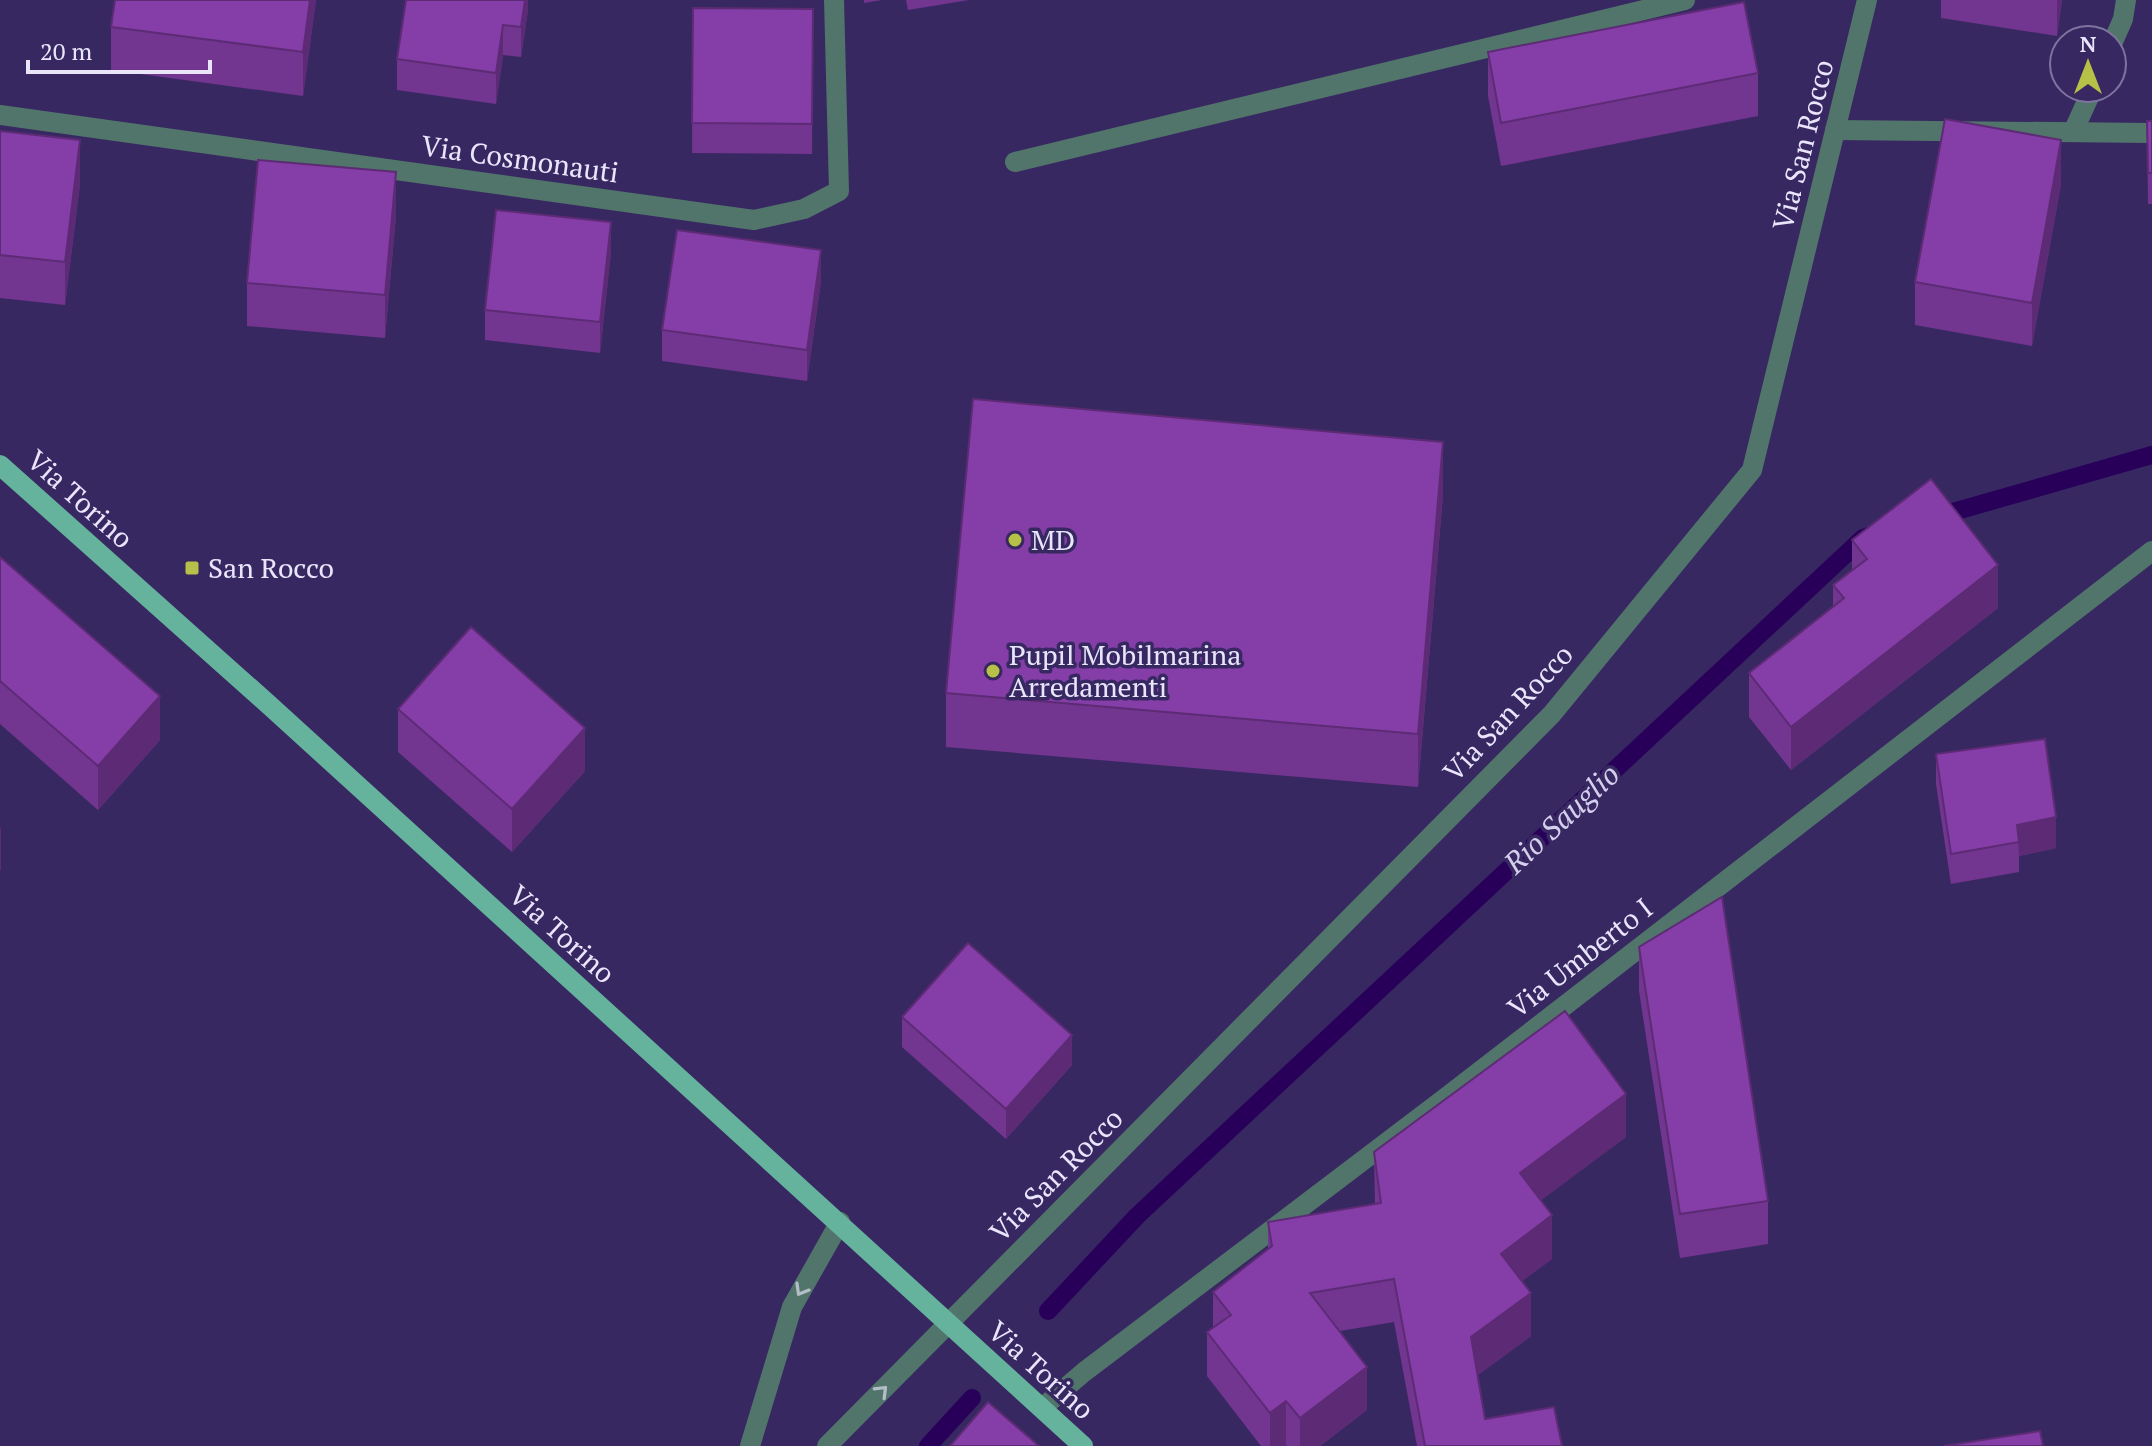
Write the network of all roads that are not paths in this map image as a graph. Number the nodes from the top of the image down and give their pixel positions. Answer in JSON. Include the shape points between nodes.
{"nodes":[{"id":1,"x":834,"y":0,"type":"edge"},
{"id":2,"x":1685,"y":0,"type":"edge"},
{"id":3,"x":1867,"y":0,"type":"edge"},
{"id":4,"x":2126,"y":0,"type":"edge"},
{"id":5,"x":2121,"y":24,"type":"edge"},
{"id":6,"x":2086,"y":104,"type":"edge"},
{"id":7,"x":0,"y":115,"type":"edge"},
{"id":8,"x":1835,"y":130,"type":"junction"},
{"id":9,"x":2073,"y":132,"type":"junction"},
{"id":10,"x":2152,"y":133,"type":"edge"},
{"id":11,"x":1015,"y":162,"type":"dead end"},
{"id":12,"x":0,"y":465,"type":"edge"},
{"id":13,"x":2152,"y":551,"type":"edge"},
{"id":14,"x":840,"y":1222,"type":"junction"},
{"id":15,"x":949,"y":1323,"type":"junction"},
{"id":16,"x":1042,"y":1408,"type":"junction"},
{"id":17,"x":750,"y":1446,"type":"edge"},
{"id":18,"x":827,"y":1446,"type":"edge"},
{"id":19,"x":1083,"y":1446,"type":"edge"}],
"edges":[{"from":1,"to":7,"type":"street","name":"Via Cosmonauti","via":[[839,191],[804,209],[754,220]]},
{"from":2,"to":11,"type":"street"},
{"from":3,"to":8,"type":"street","name":"Via San Rocco"},
{"from":4,"to":5,"type":"street"},
{"from":6,"to":9,"type":"street"},
{"from":8,"to":9,"type":"street"},
{"from":8,"to":15,"type":"street","name":"Via San Rocco","via":[[1752,470],[1552,714]]},
{"from":9,"to":10,"type":"street"},
{"from":12,"to":14,"type":"main road","name":"Via Torino"},
{"from":13,"to":16,"type":"street","name":"Via Umberto I"},
{"from":14,"to":15,"type":"main road","name":"Via Torino"},
{"from":14,"to":17,"type":"street","one_way":true,"via":[[792,1307]]},
{"from":15,"to":16,"type":"main road","name":"Via Torino"},
{"from":18,"to":15,"type":"street","name":"Via San Rocco","one_way":true},
{"from":16,"to":19,"type":"main road","name":"Via Torino"}]}
